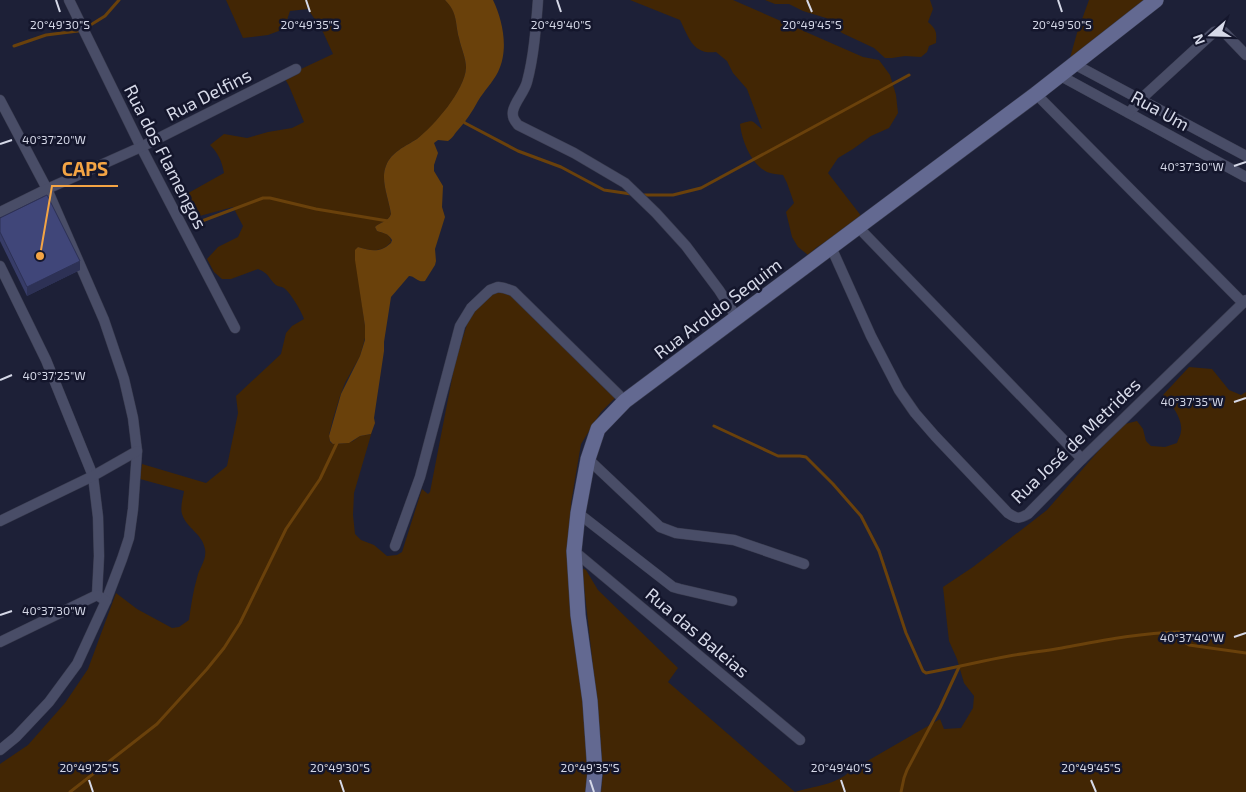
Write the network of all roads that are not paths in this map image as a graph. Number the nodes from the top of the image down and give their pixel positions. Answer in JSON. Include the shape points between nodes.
{"nodes":[{"id":1,"x":69,"y":0,"type":"edge"},
{"id":2,"x":538,"y":0,"type":"edge"},
{"id":3,"x":1156,"y":0,"type":"edge"},
{"id":4,"x":1246,"y":55,"type":"edge"},
{"id":5,"x":1074,"y":64,"type":"junction"},
{"id":6,"x":296,"y":69,"type":"dead end"},
{"id":7,"x":1059,"y":76,"type":"junction"},
{"id":8,"x":1036,"y":94,"type":"junction"},
{"id":9,"x":1141,"y":99,"type":"junction"},
{"id":10,"x":0,"y":100,"type":"edge"},
{"id":11,"x":1129,"y":112,"type":"junction"},
{"id":12,"x":140,"y":147,"type":"junction"},
{"id":13,"x":1246,"y":156,"type":"edge"},
{"id":14,"x":1246,"y":177,"type":"edge"},
{"id":15,"x":48,"y":189,"type":"junction"},
{"id":16,"x":0,"y":212,"type":"edge"},
{"id":17,"x":858,"y":227,"type":"junction"},
{"id":18,"x":831,"y":248,"type":"junction"},
{"id":19,"x":0,"y":266,"type":"edge"},
{"id":20,"x":1244,"y":302,"type":"edge"},
{"id":21,"x":737,"y":318,"type":"junction"},
{"id":22,"x":235,"y":328,"type":"dead end"},
{"id":23,"x":625,"y":401,"type":"junction"},
{"id":24,"x":137,"y":451,"type":"junction"},
{"id":25,"x":588,"y":459,"type":"junction"},
{"id":26,"x":1082,"y":459,"type":"junction"},
{"id":27,"x":94,"y":476,"type":"junction"},
{"id":28,"x":578,"y":513,"type":"junction"},
{"id":29,"x":0,"y":520,"type":"edge"},
{"id":30,"x":395,"y":546,"type":"dead end"},
{"id":31,"x":574,"y":551,"type":"junction"},
{"id":32,"x":804,"y":564,"type":"dead end"},
{"id":33,"x":102,"y":598,"type":"junction"},
{"id":34,"x":732,"y":601,"type":"dead end"},
{"id":35,"x":0,"y":642,"type":"edge"},
{"id":36,"x":800,"y":740,"type":"dead end"},
{"id":37,"x":0,"y":750,"type":"edge"},
{"id":38,"x":593,"y":792,"type":"edge"}],
"edges":[{"from":1,"to":12,"type":"street","name":"Rua dos Flamengos"},
{"from":2,"to":21,"type":"street","via":[[526,83],[514,106],[513,119],[518,125],[625,183],[686,246]]},
{"from":3,"to":5,"type":"street","name":"Rua Aroldo Sequim"},
{"from":4,"to":9,"type":"street","via":[[1224,32],[1214,32]]},
{"from":5,"to":7,"type":"street","name":"Rua Aroldo Sequim"},
{"from":5,"to":9,"type":"street","name":"Rua Um"},
{"from":6,"to":12,"type":"street","name":"Rua Delfins"},
{"from":7,"to":8,"type":"street","name":"Rua Aroldo Sequim"},
{"from":7,"to":11,"type":"street","name":"Rua Um"},
{"from":8,"to":17,"type":"street","name":"Rua Aroldo Sequim"},
{"from":8,"to":20,"type":"street"},
{"from":9,"to":11,"type":"street"},
{"from":9,"to":13,"type":"street","name":"Rua Um"},
{"from":10,"to":15,"type":"street"},
{"from":11,"to":14,"type":"street","name":"Rua Um"},
{"from":12,"to":15,"type":"street","name":"Rua Delfins"},
{"from":12,"to":22,"type":"street","name":"Rua dos Flamengos"},
{"from":15,"to":16,"type":"street","name":"Rua Delfins"},
{"from":15,"to":24,"type":"street","via":[[113,345],[133,418]]},
{"from":17,"to":18,"type":"street","name":"Rua Aroldo Sequim"},
{"from":17,"to":26,"type":"street"},
{"from":18,"to":21,"type":"street","name":"Rua Aroldo Sequim"},
{"from":18,"to":26,"type":"street","name":"Rua José de Metrides","via":[[899,390],[935,436],[1008,514],[1016,518],[1028,514]]},
{"from":19,"to":27,"type":"street","via":[[46,360]]},
{"from":20,"to":26,"type":"street","name":"Rua José de Metrides"},
{"from":21,"to":23,"type":"street","name":"Rua Aroldo Sequim"},
{"from":23,"to":25,"type":"street","name":"Rua Aroldo Sequim","via":[[598,429]]},
{"from":23,"to":30,"type":"street","via":[[513,292],[498,287],[490,290],[471,308],[460,326],[420,477]]},
{"from":24,"to":27,"type":"street"},
{"from":24,"to":33,"type":"street","via":[[129,538]]},
{"from":25,"to":28,"type":"street","name":"Rua Aroldo Sequim"},
{"from":25,"to":32,"type":"street","via":[[660,527],[676,533],[734,540]]},
{"from":27,"to":29,"type":"street"},
{"from":27,"to":33,"type":"street"},
{"from":28,"to":31,"type":"street","name":"Rua Aroldo Sequim"},
{"from":28,"to":34,"type":"street","via":[[673,587]]},
{"from":31,"to":36,"type":"street","name":"Rua das Baleias"},
{"from":31,"to":38,"type":"street","name":"Rua Aroldo Sequim","via":[[578,615],[590,701],[595,772]]},
{"from":33,"to":35,"type":"street"},
{"from":33,"to":37,"type":"street","via":[[77,664],[49,702]]}]}
